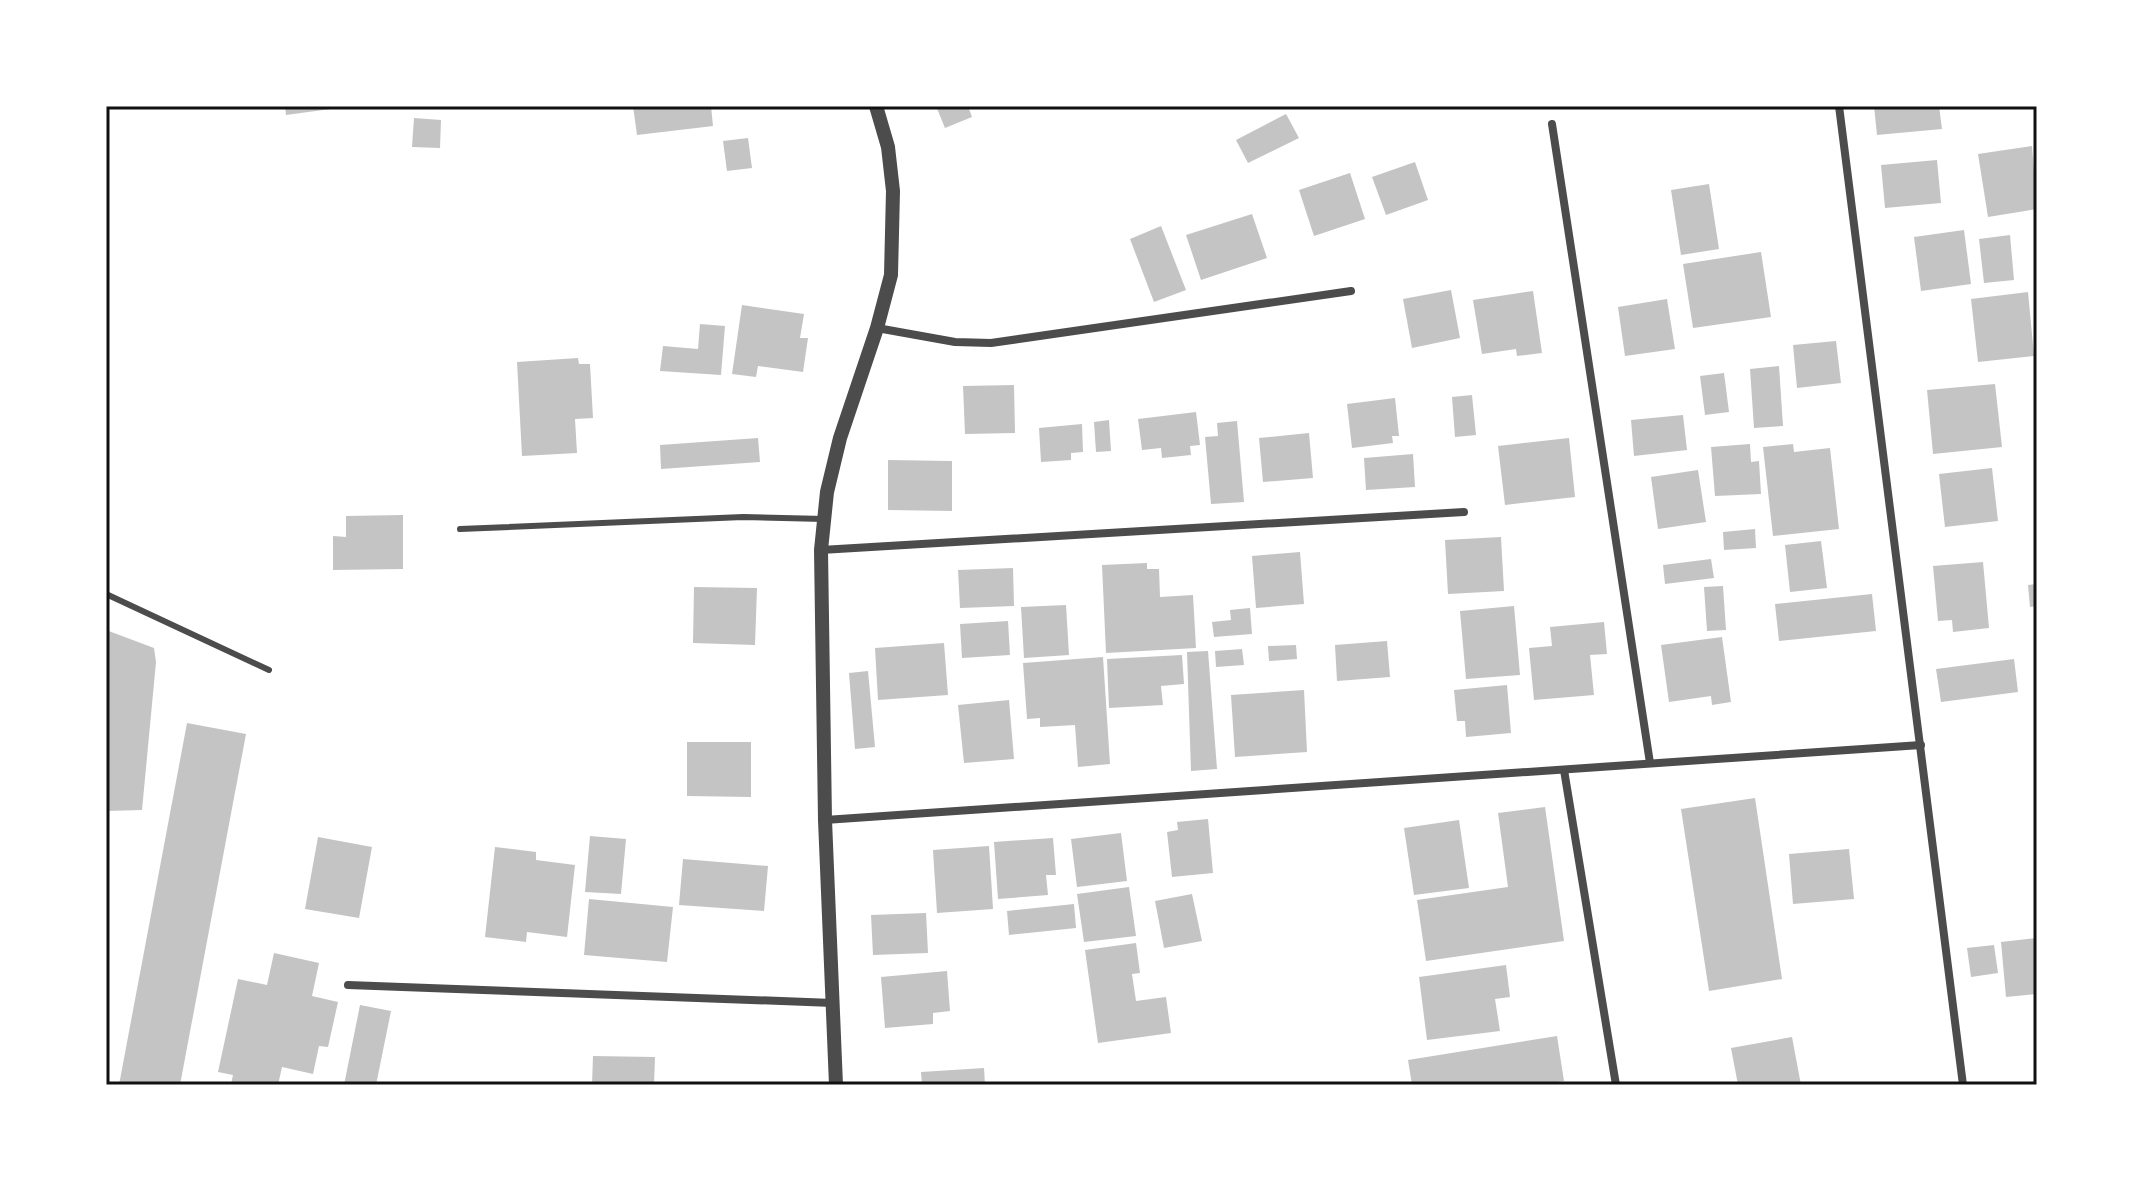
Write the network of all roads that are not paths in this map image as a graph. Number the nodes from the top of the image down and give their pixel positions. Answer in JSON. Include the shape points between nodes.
{"nodes":[{"id":1,"x":876,"y":106,"type":"edge"},
{"id":2,"x":1839,"y":106,"type":"edge"},
{"id":3,"x":1552,"y":124,"type":"dead end"},
{"id":4,"x":1351,"y":291,"type":"dead end"},
{"id":5,"x":877,"y":328,"type":"junction"},
{"id":6,"x":1464,"y":512,"type":"dead end"},
{"id":7,"x":824,"y":519,"type":"junction"},
{"id":8,"x":460,"y":529,"type":"dead end"},
{"id":9,"x":821,"y":550,"type":"junction"},
{"id":10,"x":106,"y":594,"type":"edge"},
{"id":11,"x":269,"y":670,"type":"dead end"},
{"id":12,"x":1921,"y":745,"type":"junction"},
{"id":13,"x":1650,"y":763,"type":"junction"},
{"id":14,"x":1564,"y":770,"type":"junction"},
{"id":15,"x":825,"y":820,"type":"junction"},
{"id":16,"x":348,"y":985,"type":"dead end"},
{"id":17,"x":834,"y":1003,"type":"junction"},
{"id":18,"x":836,"y":1085,"type":"edge"},
{"id":19,"x":1616,"y":1085,"type":"edge"},
{"id":20,"x":1963,"y":1085,"type":"edge"}],
"edges":[{"from":1,"to":5,"type":"street","via":[[888,147],[894,239]]},
{"from":2,"to":12,"type":"street"},
{"from":3,"to":13,"type":"street"},
{"from":4,"to":5,"type":"street","via":[[991,343]]},
{"from":5,"to":7,"type":"street","via":[[840,438]]},
{"from":6,"to":9,"type":"street"},
{"from":7,"to":8,"type":"lane","via":[[743,517]]},
{"from":7,"to":9,"type":"street"},
{"from":9,"to":15,"type":"street"},
{"from":10,"to":11,"type":"lane"},
{"from":12,"to":13,"type":"street"},
{"from":12,"to":20,"type":"street"},
{"from":13,"to":14,"type":"street"},
{"from":14,"to":15,"type":"street"},
{"from":14,"to":19,"type":"street"},
{"from":15,"to":17,"type":"street"},
{"from":16,"to":17,"type":"street"},
{"from":17,"to":18,"type":"street"}]}
